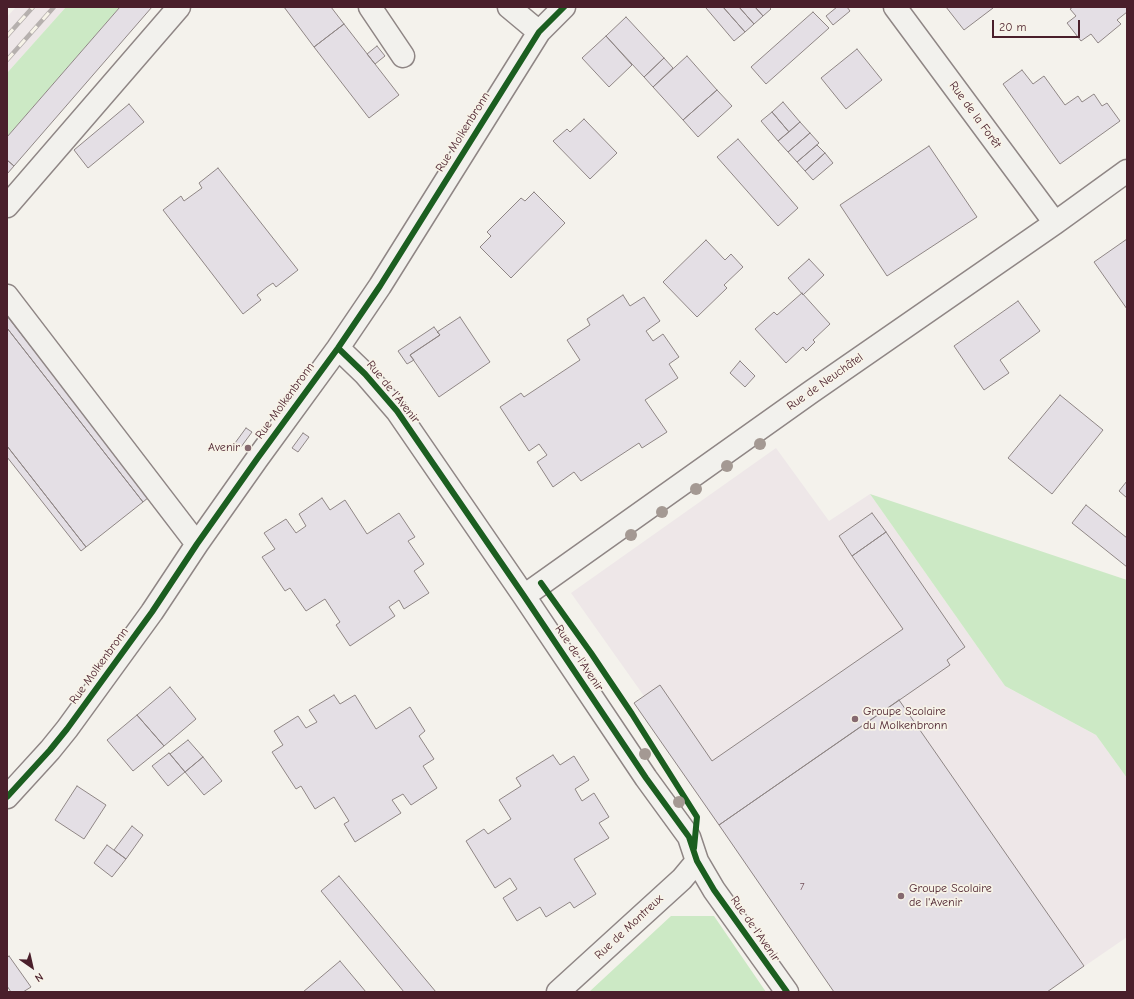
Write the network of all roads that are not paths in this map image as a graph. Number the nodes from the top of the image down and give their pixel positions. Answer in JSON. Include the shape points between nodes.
{"nodes":[{"id":1,"x":178,"y":7,"type":"edge"},
{"id":2,"x":370,"y":7,"type":"edge"},
{"id":3,"x":509,"y":7,"type":"edge"},
{"id":4,"x":564,"y":7,"type":"edge"},
{"id":5,"x":895,"y":7,"type":"edge"},
{"id":6,"x":539,"y":32,"type":"junction"},
{"id":7,"x":403,"y":56,"type":"dead end"},
{"id":8,"x":1127,"y":171,"type":"edge"},
{"id":9,"x":7,"y":206,"type":"edge"},
{"id":10,"x":1055,"y":223,"type":"junction"},
{"id":11,"x":7,"y":296,"type":"edge"},
{"id":12,"x":338,"y":348,"type":"junction"},
{"id":13,"x":197,"y":544,"type":"junction"},
{"id":14,"x":524,"y":596,"type":"junction"},
{"id":15,"x":7,"y":797,"type":"edge"},
{"id":16,"x":697,"y":861,"type":"junction"},
{"id":17,"x":558,"y":992,"type":"edge"},
{"id":18,"x":786,"y":992,"type":"edge"}],
"edges":[{"from":1,"to":9,"type":"street"},
{"from":2,"to":7,"type":"street"},
{"from":3,"to":6,"type":"street"},
{"from":4,"to":6,"type":"street","name":"Rue Molkenbronn"},
{"from":5,"to":10,"type":"street","name":"Rue de la Forêt"},
{"from":6,"to":12,"type":"street","name":"Rue Molkenbronn","via":[[380,286]]},
{"from":8,"to":10,"type":"street","name":"Rue de Neuchâtel"},
{"from":10,"to":14,"type":"street","name":"Rue de Neuchâtel"},
{"from":11,"to":13,"type":"street"},
{"from":12,"to":13,"type":"street","name":"Rue Molkenbronn"},
{"from":12,"to":14,"type":"street","name":"Rue de l'Avenir","via":[[397,411]]},
{"from":13,"to":15,"type":"street","name":"Rue Molkenbronn","via":[[152,612],[67,729]]},
{"from":14,"to":16,"type":"street","name":"Rue de l'Avenir","via":[[646,778],[689,837]]},
{"from":16,"to":17,"type":"street","name":"Rue de Montreux","via":[[682,879]]},
{"from":16,"to":18,"type":"street","name":"Rue de l'Avenir","via":[[714,890]]}]}
